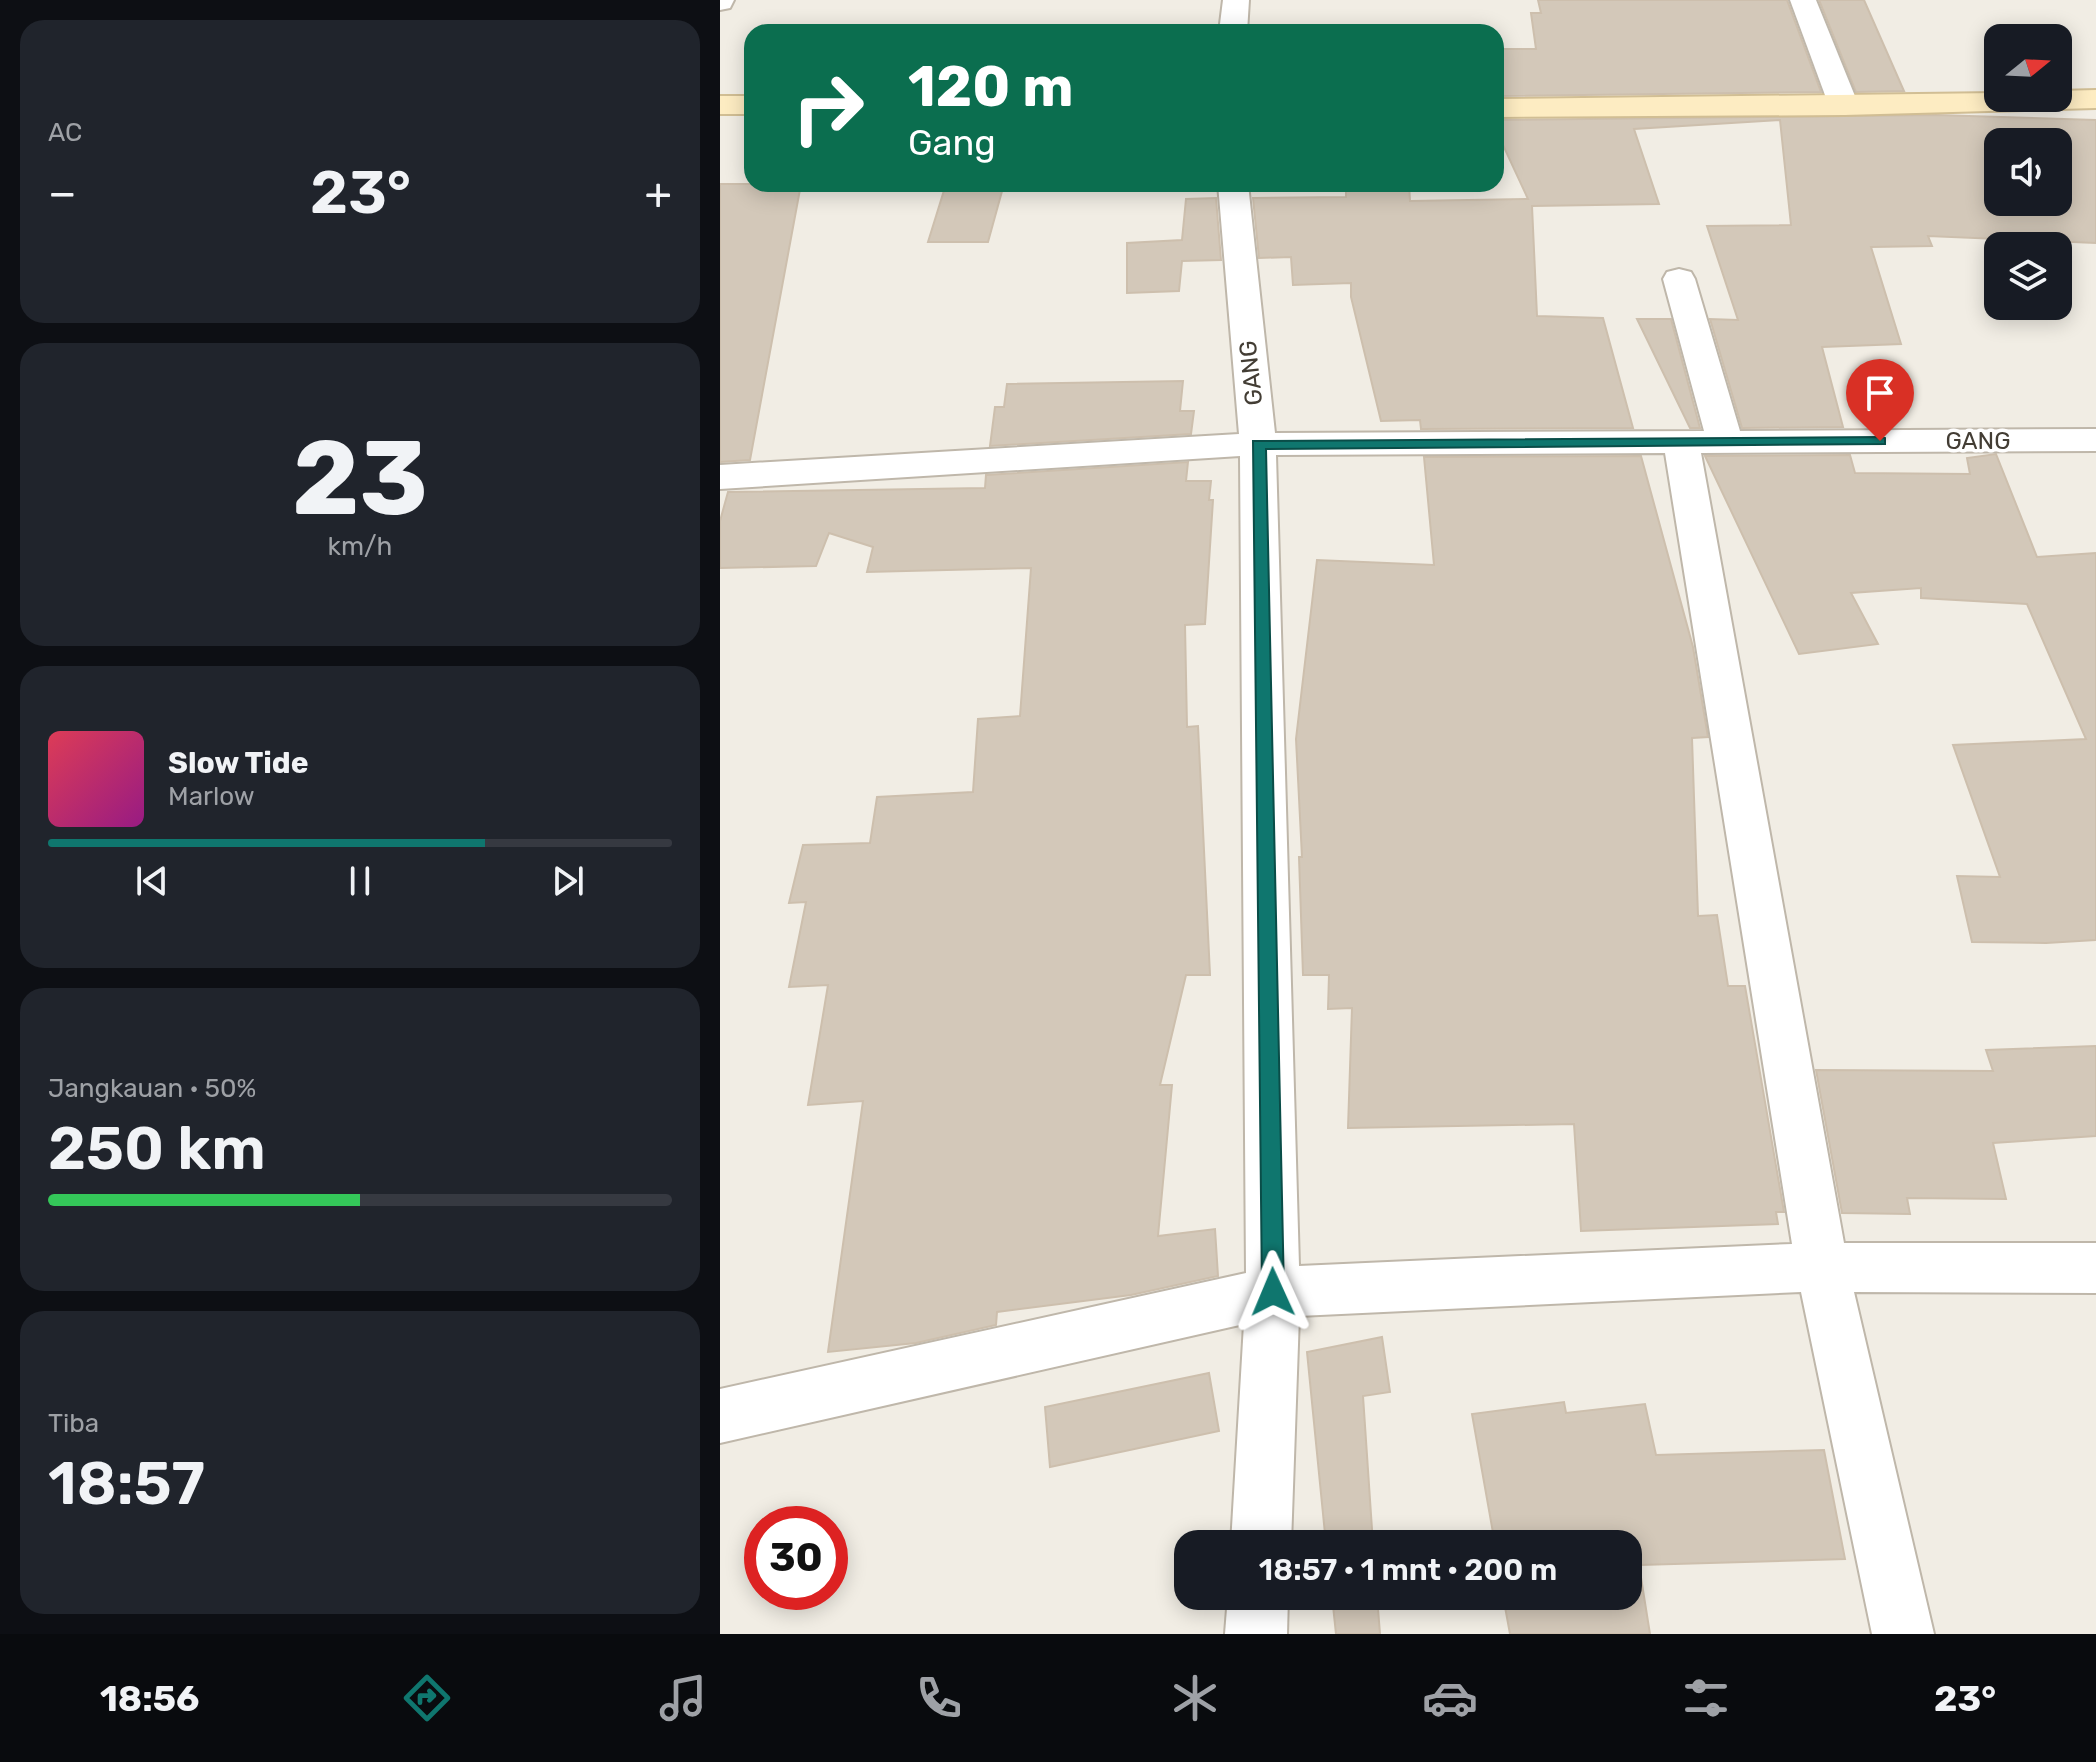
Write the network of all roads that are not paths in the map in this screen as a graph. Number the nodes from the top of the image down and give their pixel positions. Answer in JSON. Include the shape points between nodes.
{"nodes":[{"id":1,"x":1236,"y":0,"type":"edge"},
{"id":2,"x":1803,"y":0,"type":"edge"},
{"id":3,"x":1234,"y":24,"type":"edge"},
{"id":4,"x":2096,"y":99,"type":"edge"},
{"id":5,"x":720,"y":105,"type":"edge"},
{"id":6,"x":744,"y":105,"type":"edge"},
{"id":7,"x":1844,"y":106,"type":"junction"},
{"id":8,"x":1504,"y":108,"type":"edge"},
{"id":9,"x":1234,"y":192,"type":"edge"},
{"id":10,"x":1679,"y":279,"type":"dead end"},
{"id":11,"x":2096,"y":440,"type":"edge"},
{"id":12,"x":1703,"y":443,"type":"junction"},
{"id":13,"x":1258,"y":444,"type":"junction"},
{"id":14,"x":720,"y":477,"type":"edge"},
{"id":15,"x":1822,"y":1267,"type":"junction"},
{"id":16,"x":2096,"y":1268,"type":"edge"},
{"id":17,"x":1273,"y":1292,"type":"junction"},
{"id":18,"x":720,"y":1416,"type":"edge"},
{"id":19,"x":1262,"y":1530,"type":"edge"},
{"id":20,"x":1257,"y":1610,"type":"edge"},
{"id":21,"x":1256,"y":1634,"type":"edge"},
{"id":22,"x":1903,"y":1634,"type":"edge"}],
"edges":[{"from":1,"to":3,"type":"street"},
{"from":2,"to":7,"type":"street"},
{"from":4,"to":7,"type":"main road"},
{"from":5,"to":6,"type":"main road"},
{"from":7,"to":8,"type":"main road"},
{"from":9,"to":13,"type":"street","name":"GANG"},
{"from":10,"to":12,"type":"street"},
{"from":11,"to":12,"type":"street","name":"GANG"},
{"from":12,"to":13,"type":"street","name":"GANG"},
{"from":12,"to":15,"type":"street"},
{"from":13,"to":14,"type":"street"},
{"from":13,"to":17,"type":"street"},
{"from":15,"to":16,"type":"street"},
{"from":15,"to":17,"type":"street"},
{"from":15,"to":22,"type":"street"},
{"from":17,"to":18,"type":"street"},
{"from":17,"to":19,"type":"street"},
{"from":20,"to":21,"type":"street"}]}
